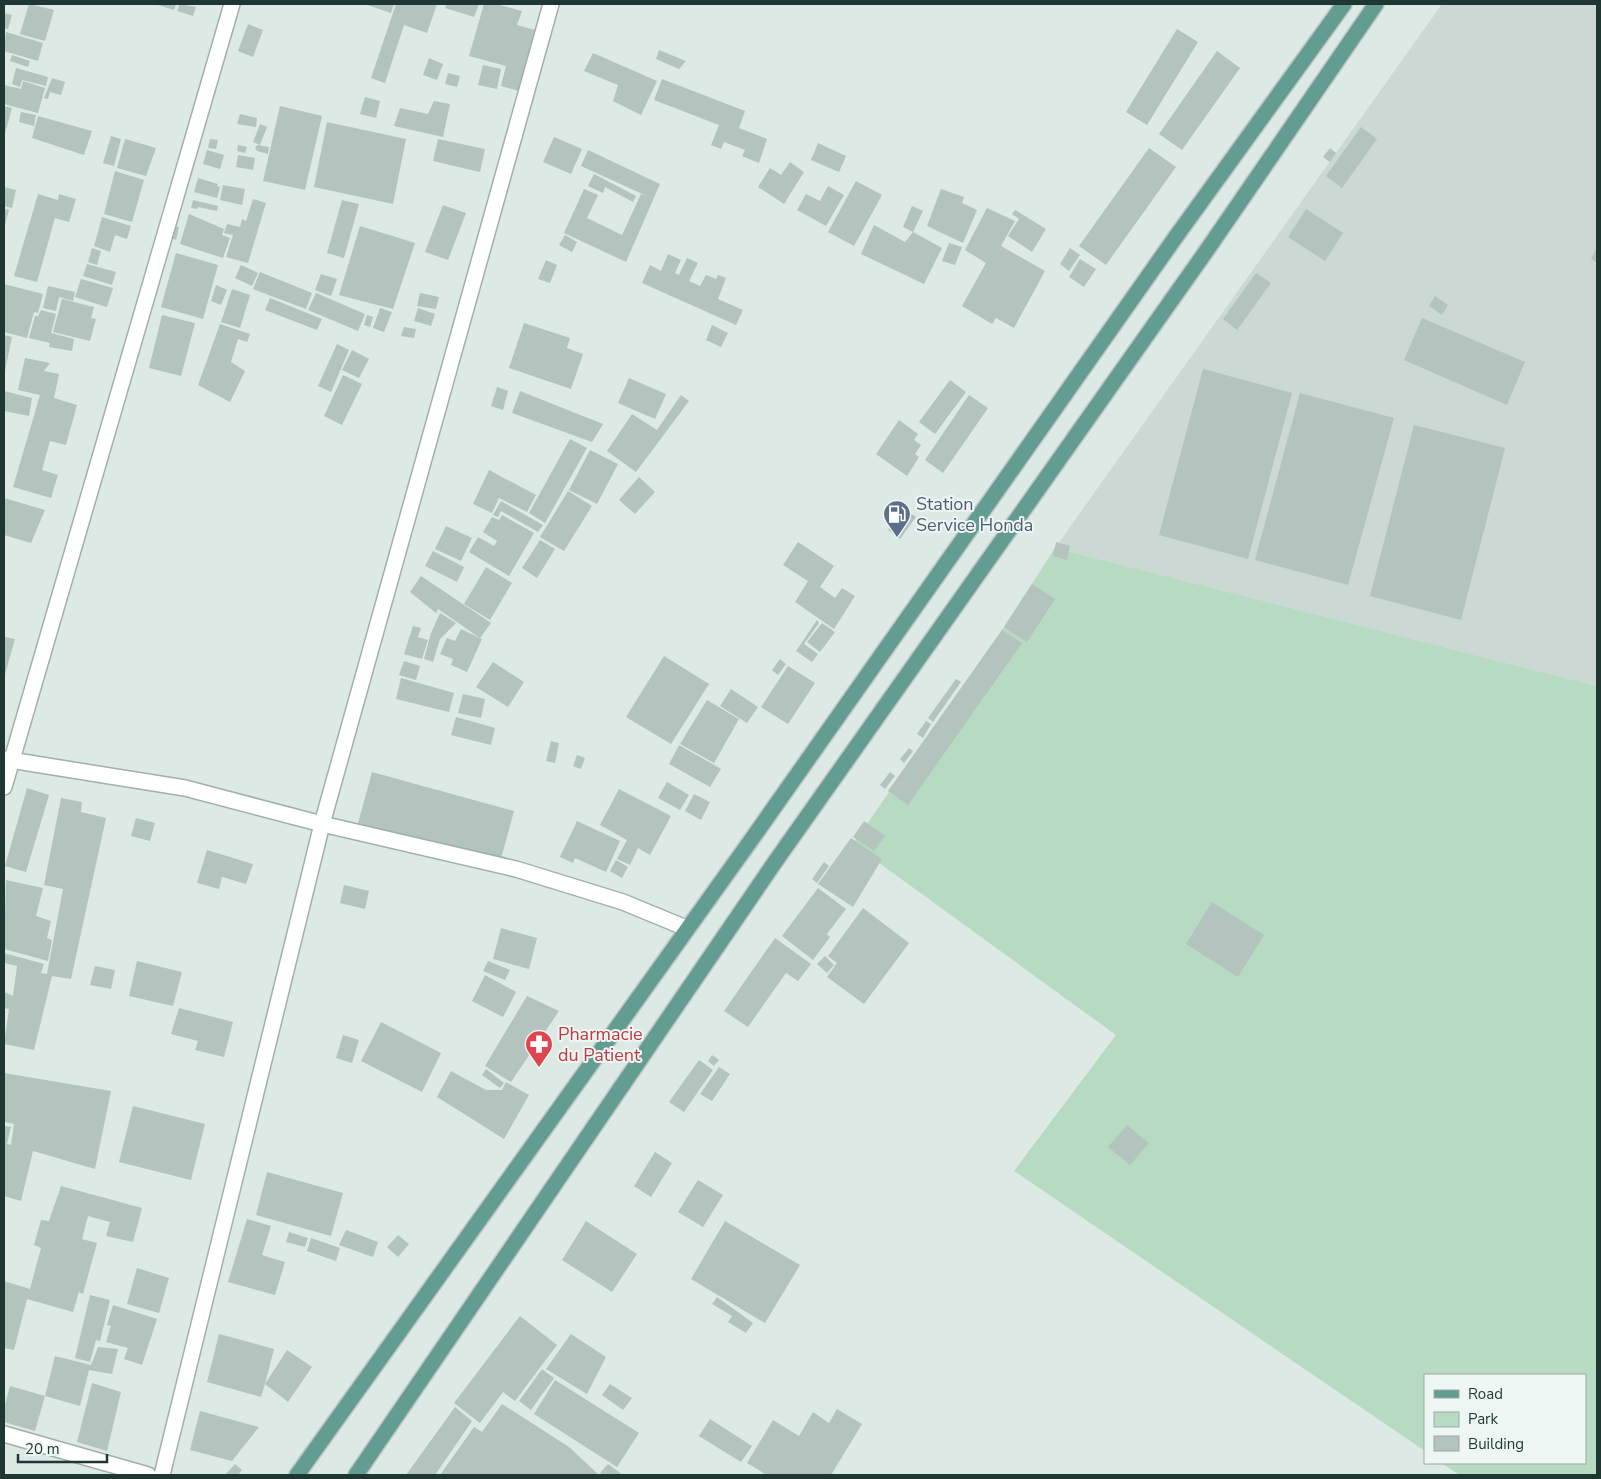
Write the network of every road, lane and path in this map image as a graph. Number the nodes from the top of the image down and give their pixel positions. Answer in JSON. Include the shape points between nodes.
{"nodes":[{"id":1,"x":232,"y":4,"type":"edge"},
{"id":2,"x":551,"y":4,"type":"edge"},
{"id":3,"x":1344,"y":4,"type":"edge"},
{"id":4,"x":1376,"y":4,"type":"edge"},
{"id":5,"x":7,"y":759,"type":"edge"},
{"id":6,"x":4,"y":787,"type":"edge"},
{"id":7,"x":322,"y":824,"type":"junction"},
{"id":8,"x":686,"y":928,"type":"junction"},
{"id":9,"x":4,"y":1434,"type":"edge"},
{"id":10,"x":148,"y":1475,"type":"edge"},
{"id":11,"x":162,"y":1475,"type":"edge"},
{"id":12,"x":297,"y":1475,"type":"edge"},
{"id":13,"x":356,"y":1475,"type":"edge"}],
"edges":[{"from":1,"to":5,"type":"street"},
{"from":2,"to":7,"type":"street"},
{"from":3,"to":8,"type":"main road"},
{"from":4,"to":13,"type":"main road","via":[[776,862]]},
{"from":5,"to":6,"type":"street"},
{"from":5,"to":7,"type":"street","via":[[185,788]]},
{"from":7,"to":8,"type":"street","via":[[516,869],[623,902]]},
{"from":7,"to":11,"type":"street"},
{"from":8,"to":12,"type":"main road"},
{"from":9,"to":10,"type":"street"}]}
